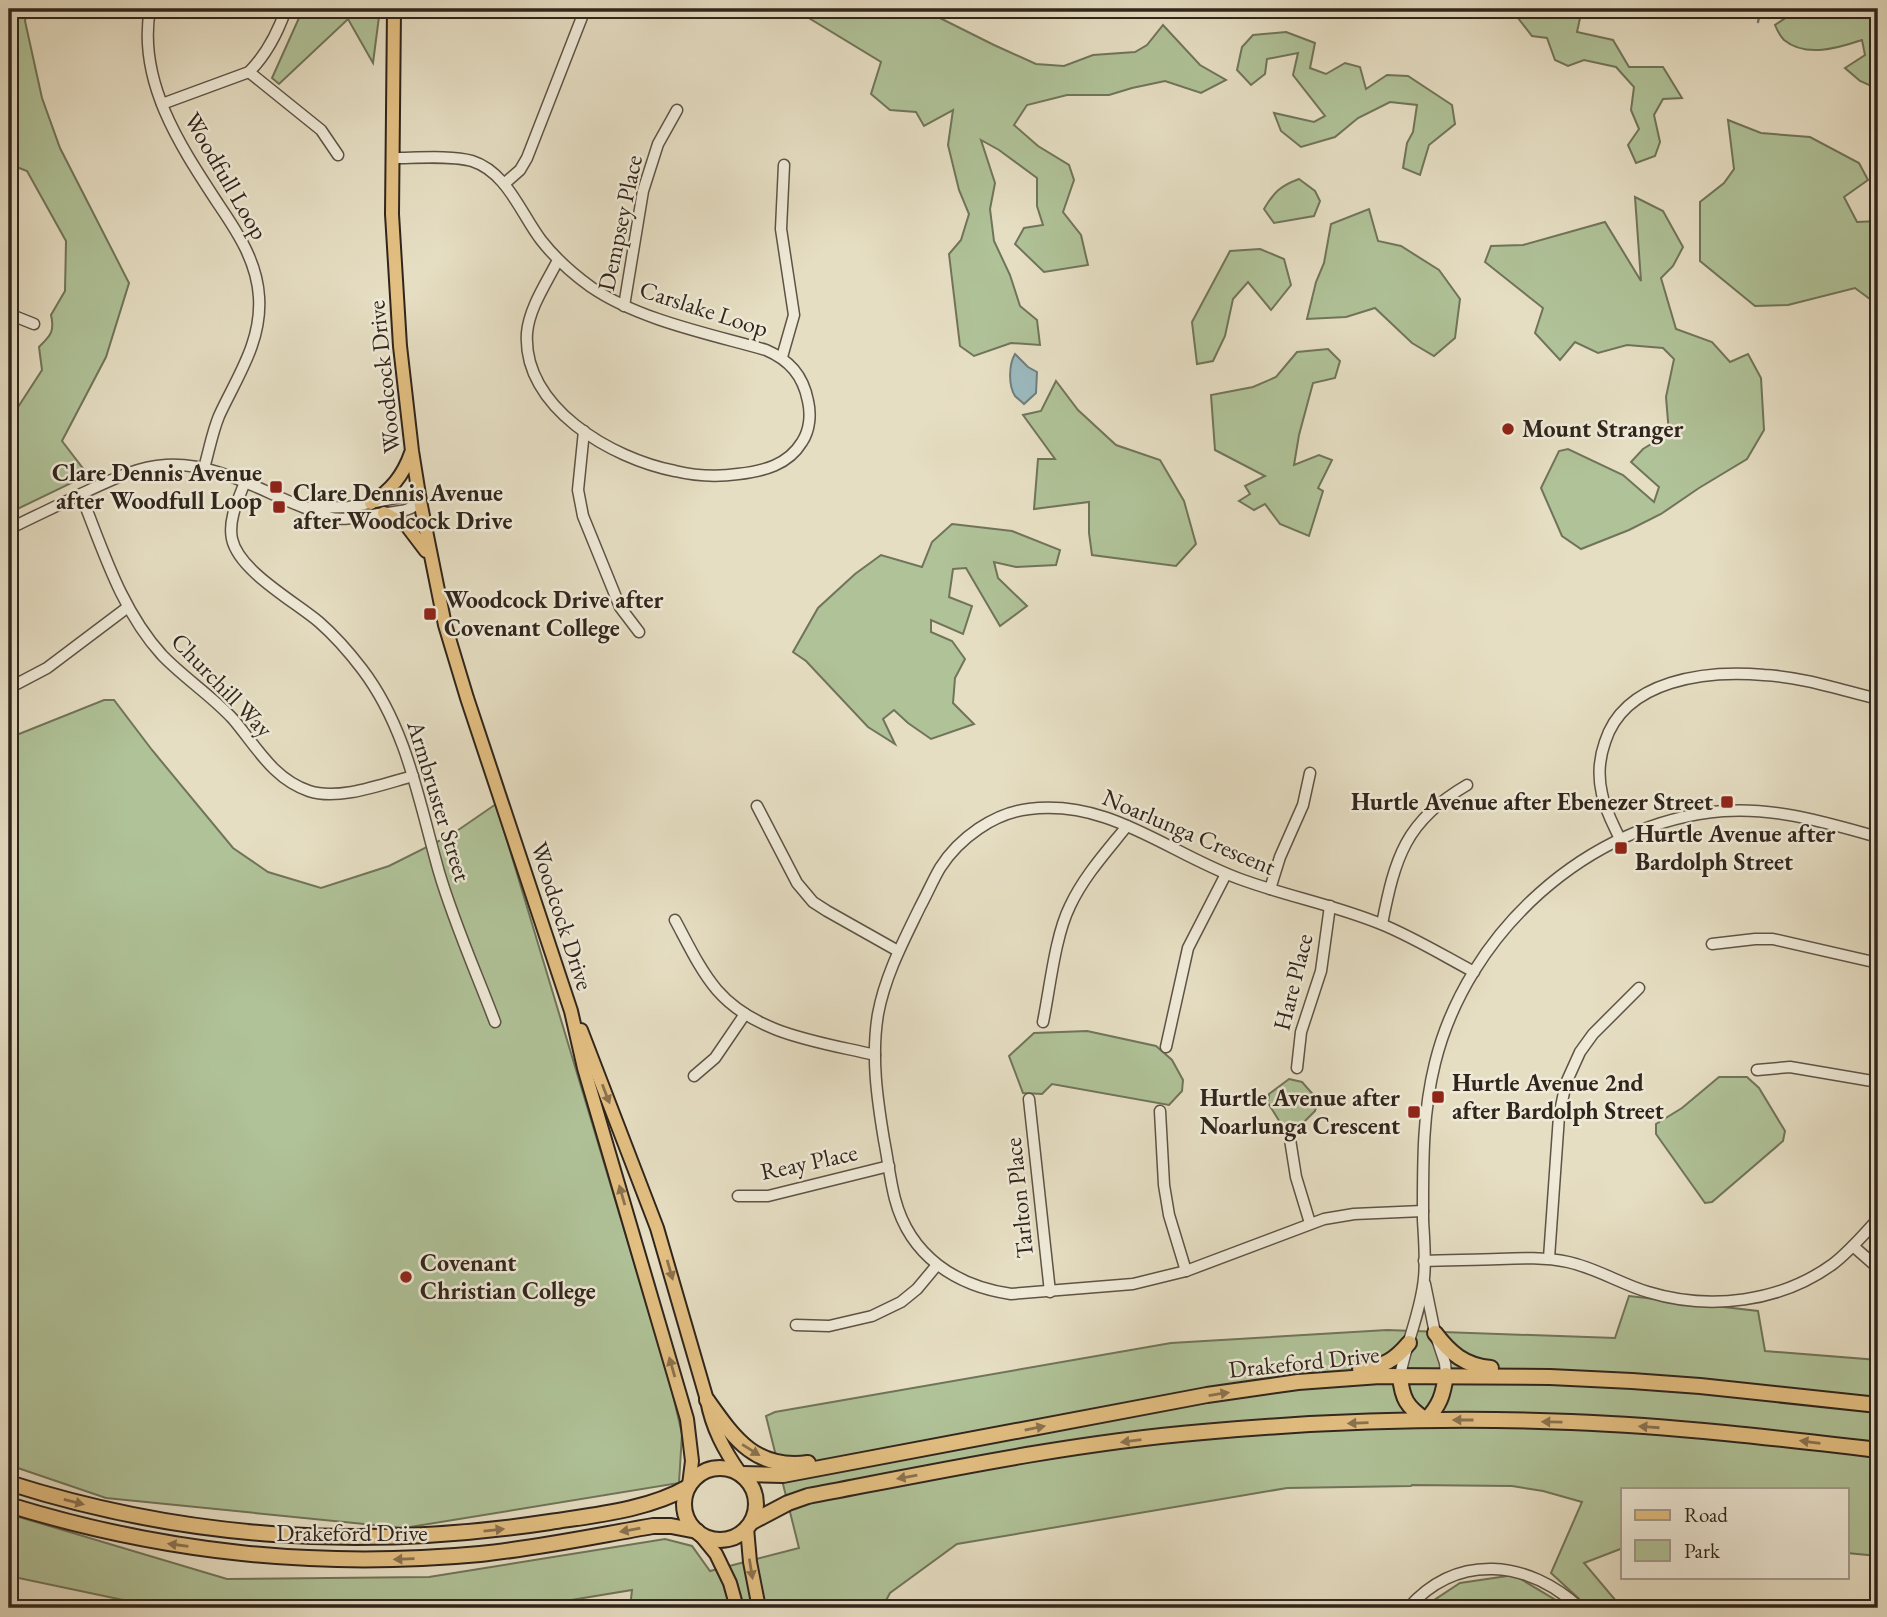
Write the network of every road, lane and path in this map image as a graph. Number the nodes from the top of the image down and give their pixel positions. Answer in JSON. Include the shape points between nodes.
{"nodes":[{"id":1,"x":150,"y":9,"type":"edge"},
{"id":2,"x":286,"y":9,"type":"edge"},
{"id":3,"x":394,"y":9,"type":"edge"},
{"id":4,"x":582,"y":17,"type":"dead end"},
{"id":5,"x":249,"y":72,"type":"junction"},
{"id":6,"x":162,"y":104,"type":"junction"},
{"id":7,"x":677,"y":110,"type":"dead end"},
{"id":8,"x":338,"y":155,"type":"dead end"},
{"id":9,"x":393,"y":158,"type":"junction"},
{"id":10,"x":784,"y":165,"type":"dead end"},
{"id":11,"x":504,"y":184,"type":"junction"},
{"id":12,"x":558,"y":260,"type":"junction"},
{"id":13,"x":624,"y":306,"type":"junction"},
{"id":14,"x":9,"y":314,"type":"edge"},
{"id":15,"x":34,"y":324,"type":"dead end"},
{"id":16,"x":782,"y":357,"type":"junction"},
{"id":17,"x":584,"y":431,"type":"junction"},
{"id":18,"x":412,"y":451,"type":"junction"},
{"id":19,"x":204,"y":468,"type":"junction"},
{"id":20,"x":245,"y":482,"type":"junction"},
{"id":21,"x":80,"y":495,"type":"junction"},
{"id":22,"x":420,"y":501,"type":"junction"},
{"id":23,"x":371,"y":503,"type":"junction"},
{"id":24,"x":305,"y":508,"type":"junction"},
{"id":25,"x":384,"y":513,"type":"junction"},
{"id":26,"x":9,"y":529,"type":"edge"},
{"id":27,"x":431,"y":560,"type":"junction"},
{"id":28,"x":128,"y":607,"type":"junction"},
{"id":29,"x":639,"y":632,"type":"dead end"},
{"id":30,"x":9,"y":688,"type":"edge"},
{"id":31,"x":1878,"y":699,"type":"edge"},
{"id":32,"x":1310,"y":772,"type":"dead end"},
{"id":33,"x":413,"y":776,"type":"junction"},
{"id":34,"x":1467,"y":785,"type":"dead end"},
{"id":35,"x":757,"y":806,"type":"dead end"},
{"id":36,"x":1127,"y":826,"type":"junction"},
{"id":37,"x":1878,"y":837,"type":"edge"},
{"id":38,"x":1620,"y":839,"type":"junction"},
{"id":39,"x":1226,"y":874,"type":"junction"},
{"id":40,"x":1270,"y":889,"type":"junction"},
{"id":41,"x":1330,"y":906,"type":"junction"},
{"id":42,"x":676,"y":920,"type":"dead end"},
{"id":43,"x":1382,"y":924,"type":"junction"},
{"id":44,"x":1712,"y":944,"type":"dead end"},
{"id":45,"x":898,"y":951,"type":"junction"},
{"id":46,"x":1878,"y":963,"type":"edge"},
{"id":47,"x":1474,"y":972,"type":"junction"},
{"id":48,"x":1639,"y":988,"type":"dead end"},
{"id":49,"x":571,"y":1011,"type":"junction"},
{"id":50,"x":745,"y":1014,"type":"junction"},
{"id":51,"x":495,"y":1022,"type":"dead end"},
{"id":52,"x":1044,"y":1022,"type":"dead end"},
{"id":53,"x":1166,"y":1047,"type":"dead end"},
{"id":54,"x":875,"y":1055,"type":"junction"},
{"id":55,"x":1297,"y":1068,"type":"dead end"},
{"id":56,"x":1757,"y":1070,"type":"dead end"},
{"id":57,"x":694,"y":1076,"type":"dead end"},
{"id":58,"x":1878,"y":1082,"type":"edge"},
{"id":59,"x":1029,"y":1099,"type":"dead end"},
{"id":60,"x":1160,"y":1111,"type":"dead end"},
{"id":61,"x":1289,"y":1133,"type":"dead end"},
{"id":62,"x":889,"y":1166,"type":"junction"},
{"id":63,"x":738,"y":1196,"type":"dead end"},
{"id":64,"x":1423,"y":1211,"type":"junction"},
{"id":65,"x":1878,"y":1219,"type":"edge"},
{"id":66,"x":1310,"y":1223,"type":"junction"},
{"id":67,"x":1853,"y":1245,"type":"junction"},
{"id":68,"x":1549,"y":1258,"type":"junction"},
{"id":69,"x":1424,"y":1261,"type":"junction"},
{"id":70,"x":937,"y":1265,"type":"junction"},
{"id":71,"x":1878,"y":1268,"type":"edge"},
{"id":72,"x":1186,"y":1271,"type":"junction"},
{"id":73,"x":1424,"y":1277,"type":"junction"},
{"id":74,"x":1050,"y":1292,"type":"junction"},
{"id":75,"x":796,"y":1325,"type":"dead end"},
{"id":76,"x":1435,"y":1333,"type":"junction"},
{"id":77,"x":1409,"y":1343,"type":"junction"},
{"id":78,"x":1446,"y":1375,"type":"junction"},
{"id":79,"x":1400,"y":1376,"type":"junction"},
{"id":80,"x":1550,"y":1377,"type":"junction"},
{"id":81,"x":1298,"y":1382,"type":"junction"},
{"id":82,"x":707,"y":1400,"type":"junction"},
{"id":83,"x":1878,"y":1405,"type":"edge"},
{"id":84,"x":1426,"y":1420,"type":"junction"},
{"id":85,"x":1878,"y":1450,"type":"edge"},
{"id":86,"x":836,"y":1466,"type":"junction"},
{"id":87,"x":741,"y":1474,"type":"junction"},
{"id":88,"x":9,"y":1483,"type":"edge"},
{"id":89,"x":689,"y":1486,"type":"junction"},
{"id":90,"x":9,"y":1505,"type":"edge"},
{"id":91,"x":750,"y":1525,"type":"junction"},
{"id":92,"x":697,"y":1532,"type":"junction"},
{"id":93,"x":737,"y":1608,"type":"edge"},
{"id":94,"x":759,"y":1608,"type":"edge"},
{"id":95,"x":1408,"y":1608,"type":"edge"},
{"id":96,"x":1580,"y":1608,"type":"edge"}],
"edges":[{"from":1,"to":6,"type":"street","name":"Woodfull Loop","via":[[149,60]]},
{"from":2,"to":5,"type":"street","via":[[270,44]]},
{"from":3,"to":9,"type":"main road","name":"Woodcock Drive"},
{"from":4,"to":11,"type":"street","via":[[527,158]]},
{"from":5,"to":6,"type":"street","name":"Woodfull Loop"},
{"from":5,"to":8,"type":"street","via":[[321,130]]},
{"from":6,"to":19,"type":"street","name":"Woodfull Loop","via":[[188,159],[244,245],[258,289],[255,342],[218,418]]},
{"from":7,"to":13,"type":"street","name":"Dempsey Place","via":[[658,144],[643,191]]},
{"from":9,"to":11,"type":"street","name":"Carslake Loop","via":[[471,161]]},
{"from":9,"to":18,"type":"main road","name":"Woodcock Drive","via":[[400,346]]},
{"from":10,"to":16,"type":"street","via":[[781,229],[794,315]]},
{"from":11,"to":12,"type":"street","name":"Carslake Loop"},
{"from":12,"to":13,"type":"street","name":"Carslake Loop"},
{"from":12,"to":17,"type":"street","name":"Carslake Loop","via":[[531,315],[528,351],[546,397]]},
{"from":13,"to":16,"type":"street","name":"Carslake Loop"},
{"from":14,"to":15,"type":"street"},
{"from":16,"to":17,"type":"street","name":"Carslake Loop","via":[[807,392],[809,423],[797,450],[771,468],[726,476],[673,471],[634,459]]},
{"from":17,"to":29,"type":"street","via":[[578,489],[583,516],[620,607]]},
{"from":18,"to":22,"type":"main road","name":"Woodcock Drive"},
{"from":18,"to":23,"type":"main road","via":[[397,482]]},
{"from":19,"to":20,"type":"street"},
{"from":19,"to":21,"type":"street","via":[[145,468]]},
{"from":20,"to":24,"type":"street"},
{"from":20,"to":33,"type":"street","name":"Armbruster Street","via":[[231,525],[237,551],[250,568],[318,622],[363,670],[395,724]]},
{"from":21,"to":26,"type":"street"},
{"from":21,"to":28,"type":"street","name":"Churchill Way"},
{"from":22,"to":23,"type":"street","via":[[406,496]]},
{"from":22,"to":25,"type":"street","via":[[406,511]]},
{"from":22,"to":27,"type":"main road","name":"Woodcock Drive"},
{"from":23,"to":24,"type":"street"},
{"from":24,"to":25,"type":"street","via":[[327,517]]},
{"from":25,"to":27,"type":"main road","via":[[407,526]]},
{"from":27,"to":49,"type":"main road","name":"Woodcock Drive","via":[[474,719]]},
{"from":28,"to":30,"type":"street","via":[[47,668]]},
{"from":28,"to":33,"type":"street","name":"Churchill Way","via":[[163,655],[228,714],[272,769],[293,784],[334,794]]},
{"from":31,"to":38,"type":"street","via":[[1760,674],[1712,675],[1665,684],[1647,693],[1617,718],[1601,752],[1601,792]]},
{"from":32,"to":40,"type":"street","via":[[1303,805]]},
{"from":33,"to":51,"type":"street","name":"Armbruster Street","via":[[451,908]]},
{"from":34,"to":43,"type":"street","via":[[1448,796],[1413,830],[1393,873]]},
{"from":35,"to":45,"type":"street","via":[[797,883],[813,902]]},
{"from":36,"to":39,"type":"street","name":"Noarlunga Crescent"},
{"from":36,"to":45,"type":"street","name":"Noarlunga Crescent","via":[[1089,811],[1064,808],[1028,809],[999,818],[968,836],[940,868]]},
{"from":36,"to":52,"type":"street","via":[[1069,907]]},
{"from":37,"to":38,"type":"street","via":[[1804,817],[1724,811],[1678,818]]},
{"from":38,"to":47,"type":"street","via":[[1575,865],[1531,900]]},
{"from":39,"to":40,"type":"street","name":"Noarlunga Crescent"},
{"from":39,"to":53,"type":"street","via":[[1188,948]]},
{"from":40,"to":41,"type":"street","name":"Noarlunga Crescent"},
{"from":41,"to":43,"type":"street","name":"Noarlunga Crescent"},
{"from":41,"to":55,"type":"street","name":"Hare Place","via":[[1321,971],[1301,1032]]},
{"from":42,"to":50,"type":"street","via":[[704,974]]},
{"from":43,"to":47,"type":"street","name":"Noarlunga Crescent"},
{"from":44,"to":46,"type":"street","via":[[1773,939]]},
{"from":45,"to":54,"type":"street","name":"Noarlunga Crescent","via":[[881,1001]]},
{"from":47,"to":64,"type":"street","via":[[1448,1024],[1427,1099]]},
{"from":48,"to":68,"type":"street","via":[[1593,1034],[1566,1083],[1559,1116]]},
{"from":49,"to":82,"type":"main road","name":"Woodcock Drive","one_way":true,"via":[[657,1228]]},
{"from":89,"to":49,"type":"main road","name":"Woodcock Drive","one_way":true,"via":[[692,1461],[687,1419]]},
{"from":50,"to":54,"type":"street","via":[[789,1034]]},
{"from":50,"to":57,"type":"street","via":[[715,1058]]},
{"from":54,"to":62,"type":"street","name":"Noarlunga Crescent"},
{"from":56,"to":58,"type":"street","via":[[1790,1067]]},
{"from":59,"to":74,"type":"street","name":"Tarlton Place"},
{"from":60,"to":72,"type":"street","via":[[1164,1185]]},
{"from":61,"to":66,"type":"street"},
{"from":62,"to":63,"type":"street","name":"Reay Place","via":[[768,1196]]},
{"from":62,"to":70,"type":"street","name":"Noarlunga Crescent","via":[[903,1220]]},
{"from":64,"to":66,"type":"street","name":"Noarlunga Crescent","via":[[1353,1214]]},
{"from":64,"to":69,"type":"street"},
{"from":65,"to":67,"type":"street"},
{"from":66,"to":72,"type":"street","name":"Noarlunga Crescent"},
{"from":67,"to":68,"type":"street","via":[[1814,1277],[1790,1288],[1751,1298],[1704,1302],[1651,1293]]},
{"from":67,"to":71,"type":"street"},
{"from":68,"to":69,"type":"street"},
{"from":69,"to":73,"type":"street"},
{"from":70,"to":74,"type":"street","name":"Noarlunga Crescent","via":[[991,1292]]},
{"from":70,"to":75,"type":"street","via":[[901,1302],[872,1316],[829,1326]]},
{"from":72,"to":74,"type":"street","name":"Noarlunga Crescent","via":[[1133,1284]]},
{"from":73,"to":76,"type":"street"},
{"from":73,"to":77,"type":"street"},
{"from":76,"to":78,"type":"street"},
{"from":76,"to":80,"type":"highway","via":[[1458,1358],[1477,1367],[1532,1369]]},
{"from":77,"to":79,"type":"street"},
{"from":77,"to":81,"type":"highway","via":[[1378,1367],[1324,1372]]},
{"from":78,"to":79,"type":"highway","name":"Drakeford Drive"},
{"from":78,"to":80,"type":"highway","name":"Drakeford Drive"},
{"from":78,"to":84,"type":"highway","via":[[1438,1407]]},
{"from":79,"to":81,"type":"highway","name":"Drakeford Drive"},
{"from":79,"to":84,"type":"highway","via":[[1405,1401]]},
{"from":80,"to":83,"type":"highway","name":"Drakeford Drive","via":[[1706,1386]]},
{"from":86,"to":81,"type":"highway","name":"Drakeford Drive","one_way":true},
{"from":82,"to":86,"type":"highway","one_way":true,"via":[[732,1435],[757,1455],[785,1464],[823,1461]]},
{"from":82,"to":87,"type":"main road","name":"Woodcock Drive","via":[[717,1436]]},
{"from":85,"to":84,"type":"highway","one_way":true,"via":[[1572,1422]]},
{"from":84,"to":91,"type":"highway","one_way":true,"via":[[1202,1432],[1057,1450],[808,1496]]},
{"from":86,"to":87,"type":"highway","name":"Drakeford Drive","via":[[783,1475]]},
{"from":87,"to":89,"type":"highway","via":[[712,1468]]},
{"from":87,"to":91,"type":"highway","via":[[755,1493],[757,1505]]},
{"from":88,"to":89,"type":"highway","name":"Drakeford Drive","one_way":true,"via":[[171,1522],[318,1538],[469,1533],[573,1519],[661,1501]]},
{"from":89,"to":92,"type":"highway","via":[[686,1516]]},
{"from":92,"to":90,"type":"highway","name":"Drakeford Drive","one_way":true,"via":[[653,1526],[480,1554],[321,1560],[160,1543]]},
{"from":91,"to":92,"type":"highway","via":[[732,1538],[720,1540]]},
{"from":91,"to":94,"type":"main road","one_way":true,"via":[[750,1562]]},
{"from":92,"to":93,"type":"main road","via":[[716,1554]]},
{"from":95,"to":96,"type":"street","via":[[1449,1578],[1502,1569],[1553,1586]]}]}
